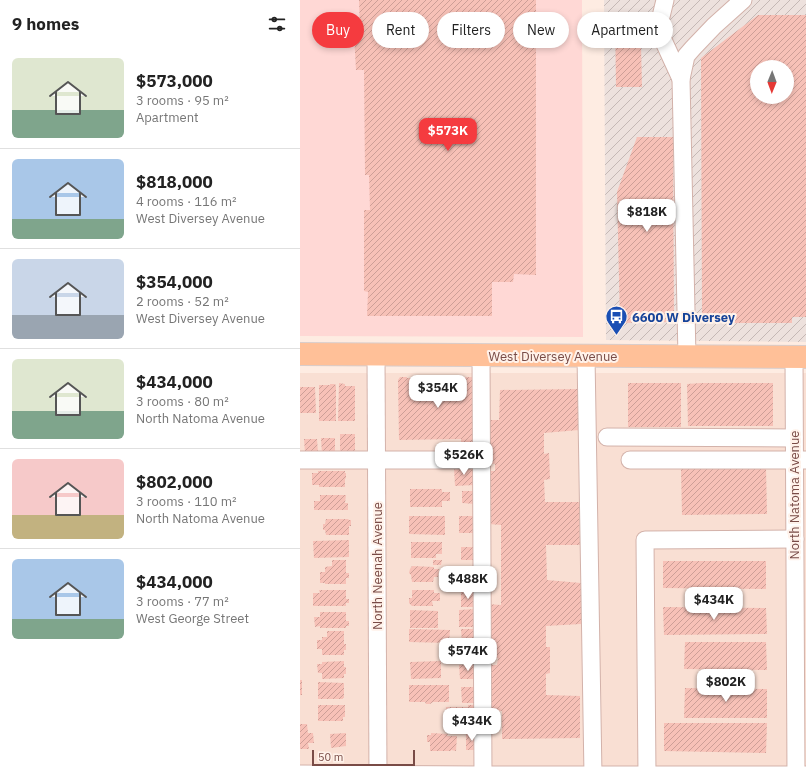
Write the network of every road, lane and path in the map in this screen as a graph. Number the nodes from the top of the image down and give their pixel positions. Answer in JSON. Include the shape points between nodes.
{"nodes":[{"id":1,"x":665,"y":0,"type":"edge"},
{"id":2,"x":743,"y":0,"type":"edge"},
{"id":3,"x":681,"y":79,"type":"junction"},
{"id":4,"x":300,"y":354,"type":"edge"},
{"id":5,"x":376,"y":355,"type":"junction"},
{"id":6,"x":481,"y":356,"type":"junction"},
{"id":7,"x":586,"y":356,"type":"junction"},
{"id":8,"x":687,"y":357,"type":"junction"},
{"id":9,"x":800,"y":357,"type":"edge"},
{"id":10,"x":607,"y":437,"type":"dead end"},
{"id":11,"x":794,"y":438,"type":"junction"},
{"id":12,"x":300,"y":460,"type":"edge"},
{"id":13,"x":376,"y":460,"type":"junction"},
{"id":14,"x":481,"y":460,"type":"junction"},
{"id":15,"x":630,"y":460,"type":"dead end"},
{"id":16,"x":800,"y":460,"type":"edge"},
{"id":17,"x":795,"y":539,"type":"junction"},
{"id":18,"x":300,"y":774,"type":"edge"},
{"id":19,"x":378,"y":775,"type":"edge"},
{"id":20,"x":584,"y":775,"type":"edge"},
{"id":21,"x":647,"y":775,"type":"edge"},
{"id":22,"x":799,"y":775,"type":"edge"},
{"id":23,"x":483,"y":776,"type":"edge"}],
"edges":[{"from":1,"to":3,"type":"street","via":[[658,29]]},
{"from":2,"to":3,"type":"street","via":[[686,56]]},
{"from":3,"to":8,"type":"street"},
{"from":4,"to":5,"type":"main road","name":"West Diversey Avenue"},
{"from":5,"to":6,"type":"main road","name":"West Diversey Avenue"},
{"from":5,"to":13,"type":"street","name":"North Neenah Avenue"},
{"from":6,"to":7,"type":"main road","name":"West Diversey Avenue"},
{"from":6,"to":14,"type":"street"},
{"from":7,"to":8,"type":"main road","name":"West Diversey Avenue"},
{"from":7,"to":20,"type":"street"},
{"from":8,"to":9,"type":"main road","name":"West Diversey Avenue"},
{"from":9,"to":11,"type":"street","name":"North Natoma Avenue"},
{"from":10,"to":11,"type":"street"},
{"from":11,"to":16,"type":"street","name":"North Natoma Avenue"},
{"from":12,"to":13,"type":"street"},
{"from":13,"to":14,"type":"street"},
{"from":13,"to":19,"type":"street","name":"North Neenah Avenue"},
{"from":14,"to":23,"type":"street"},
{"from":15,"to":16,"type":"street"},
{"from":16,"to":17,"type":"street","name":"North Natoma Avenue"},
{"from":17,"to":21,"type":"street","via":[[645,540]]},
{"from":17,"to":22,"type":"street","name":"North Natoma Avenue"},
{"from":18,"to":19,"type":"street"},
{"from":19,"to":23,"type":"street"},
{"from":20,"to":21,"type":"street"},
{"from":20,"to":23,"type":"street"},
{"from":21,"to":22,"type":"street"}]}
